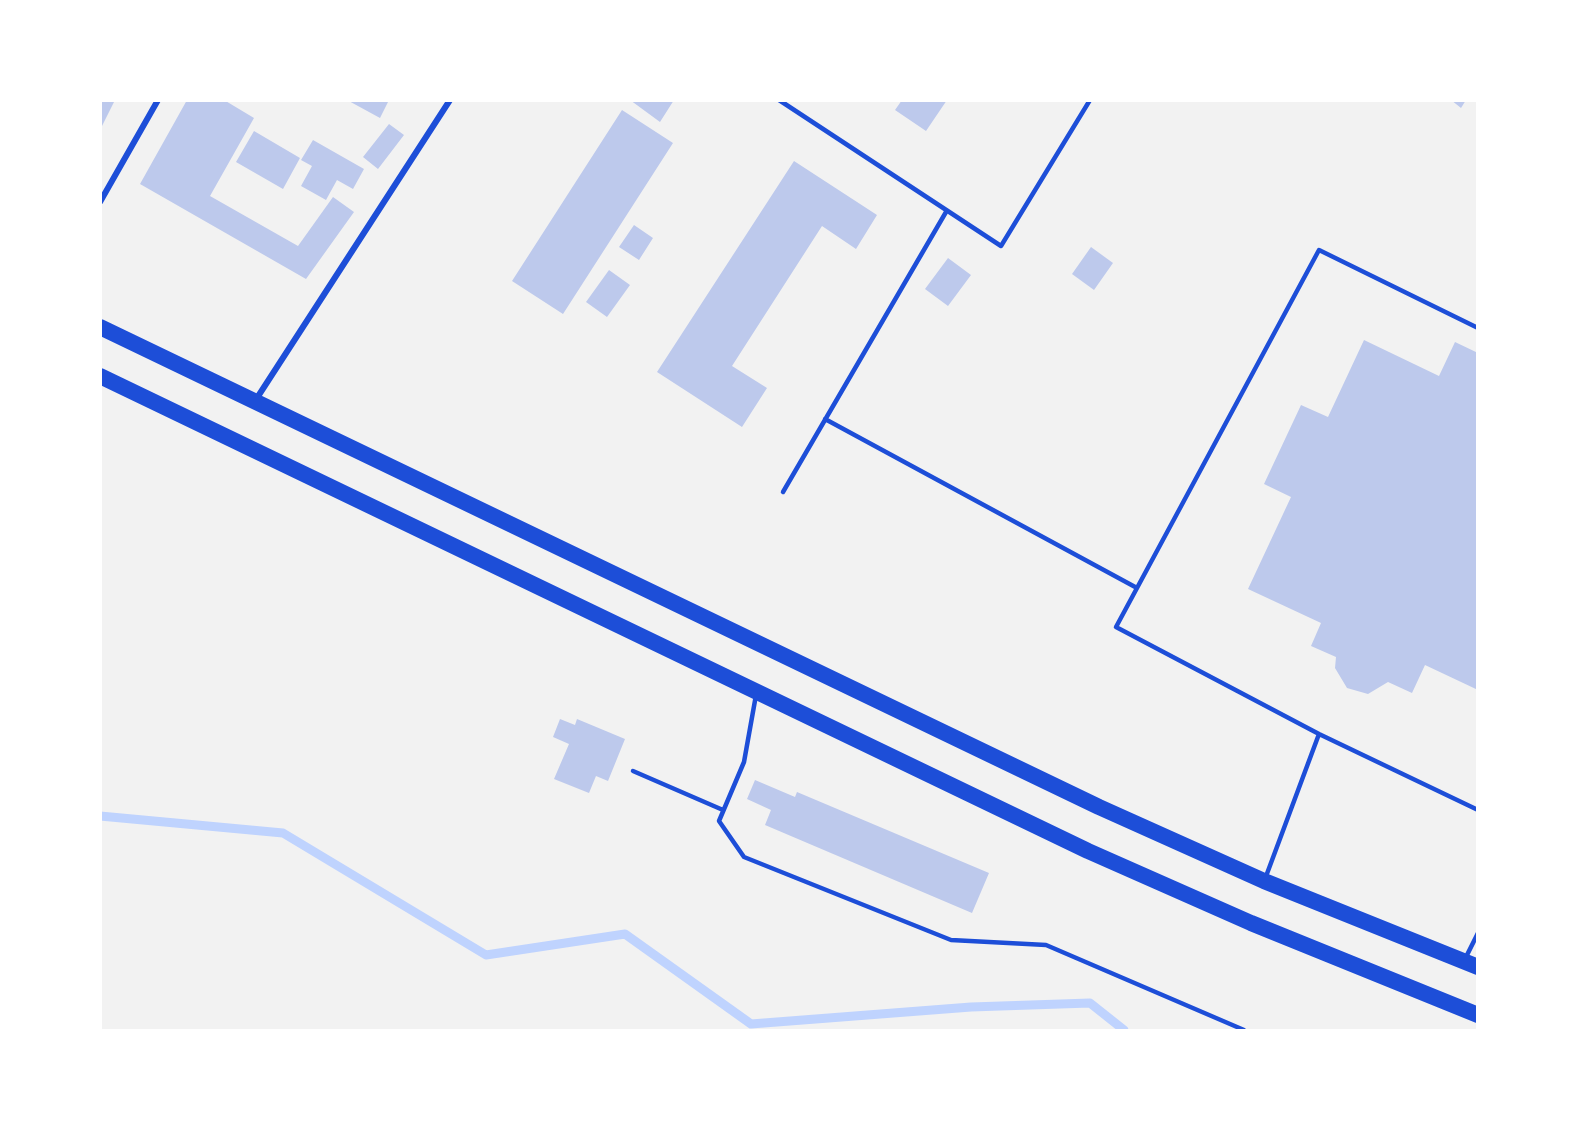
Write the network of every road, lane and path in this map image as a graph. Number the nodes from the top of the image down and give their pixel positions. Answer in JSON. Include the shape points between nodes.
{"nodes":[{"id":1,"x":158,"y":100,"type":"edge"},
{"id":2,"x":450,"y":100,"type":"edge"},
{"id":3,"x":779,"y":100,"type":"edge"},
{"id":4,"x":1090,"y":100,"type":"edge"},
{"id":5,"x":100,"y":202,"type":"edge"},
{"id":6,"x":946,"y":212,"type":"junction"},
{"id":7,"x":100,"y":327,"type":"edge"},
{"id":8,"x":1478,"y":328,"type":"edge"},
{"id":9,"x":100,"y":376,"type":"edge"},
{"id":10,"x":255,"y":401,"type":"junction"},
{"id":11,"x":825,"y":419,"type":"junction"},
{"id":12,"x":783,"y":492,"type":"dead end"},
{"id":13,"x":1137,"y":588,"type":"junction"},
{"id":14,"x":757,"y":692,"type":"junction"},
{"id":15,"x":1319,"y":734,"type":"junction"},
{"id":16,"x":633,"y":771,"type":"dead end"},
{"id":17,"x":723,"y":810,"type":"junction"},
{"id":18,"x":1478,"y":810,"type":"edge"},
{"id":19,"x":1264,"y":881,"type":"junction"},
{"id":20,"x":1478,"y":933,"type":"edge"},
{"id":21,"x":1471,"y":964,"type":"edge"},
{"id":22,"x":1478,"y":1015,"type":"edge"},
{"id":23,"x":1244,"y":1030,"type":"edge"}],
"edges":[{"from":1,"to":5,"type":"street"},
{"from":2,"to":10,"type":"street"},
{"from":3,"to":6,"type":"lane"},
{"from":4,"to":6,"type":"lane","via":[[1001,246]]},
{"from":6,"to":11,"type":"lane"},
{"from":7,"to":10,"type":"highway"},
{"from":8,"to":13,"type":"lane","via":[[1319,250]]},
{"from":9,"to":14,"type":"highway"},
{"from":10,"to":19,"type":"highway","via":[[1067,792]]},
{"from":11,"to":12,"type":"lane"},
{"from":11,"to":13,"type":"lane"},
{"from":13,"to":15,"type":"lane","via":[[1116,627]]},
{"from":14,"to":17,"type":"lane","via":[[744,762]]},
{"from":14,"to":22,"type":"highway","via":[[1098,855],[1251,923]]},
{"from":15,"to":18,"type":"lane"},
{"from":15,"to":19,"type":"lane"},
{"from":16,"to":17,"type":"lane"},
{"from":17,"to":23,"type":"lane","via":[[719,821],[744,857],[951,940],[1046,945]]},
{"from":19,"to":21,"type":"highway"},
{"from":20,"to":21,"type":"lane"}]}
